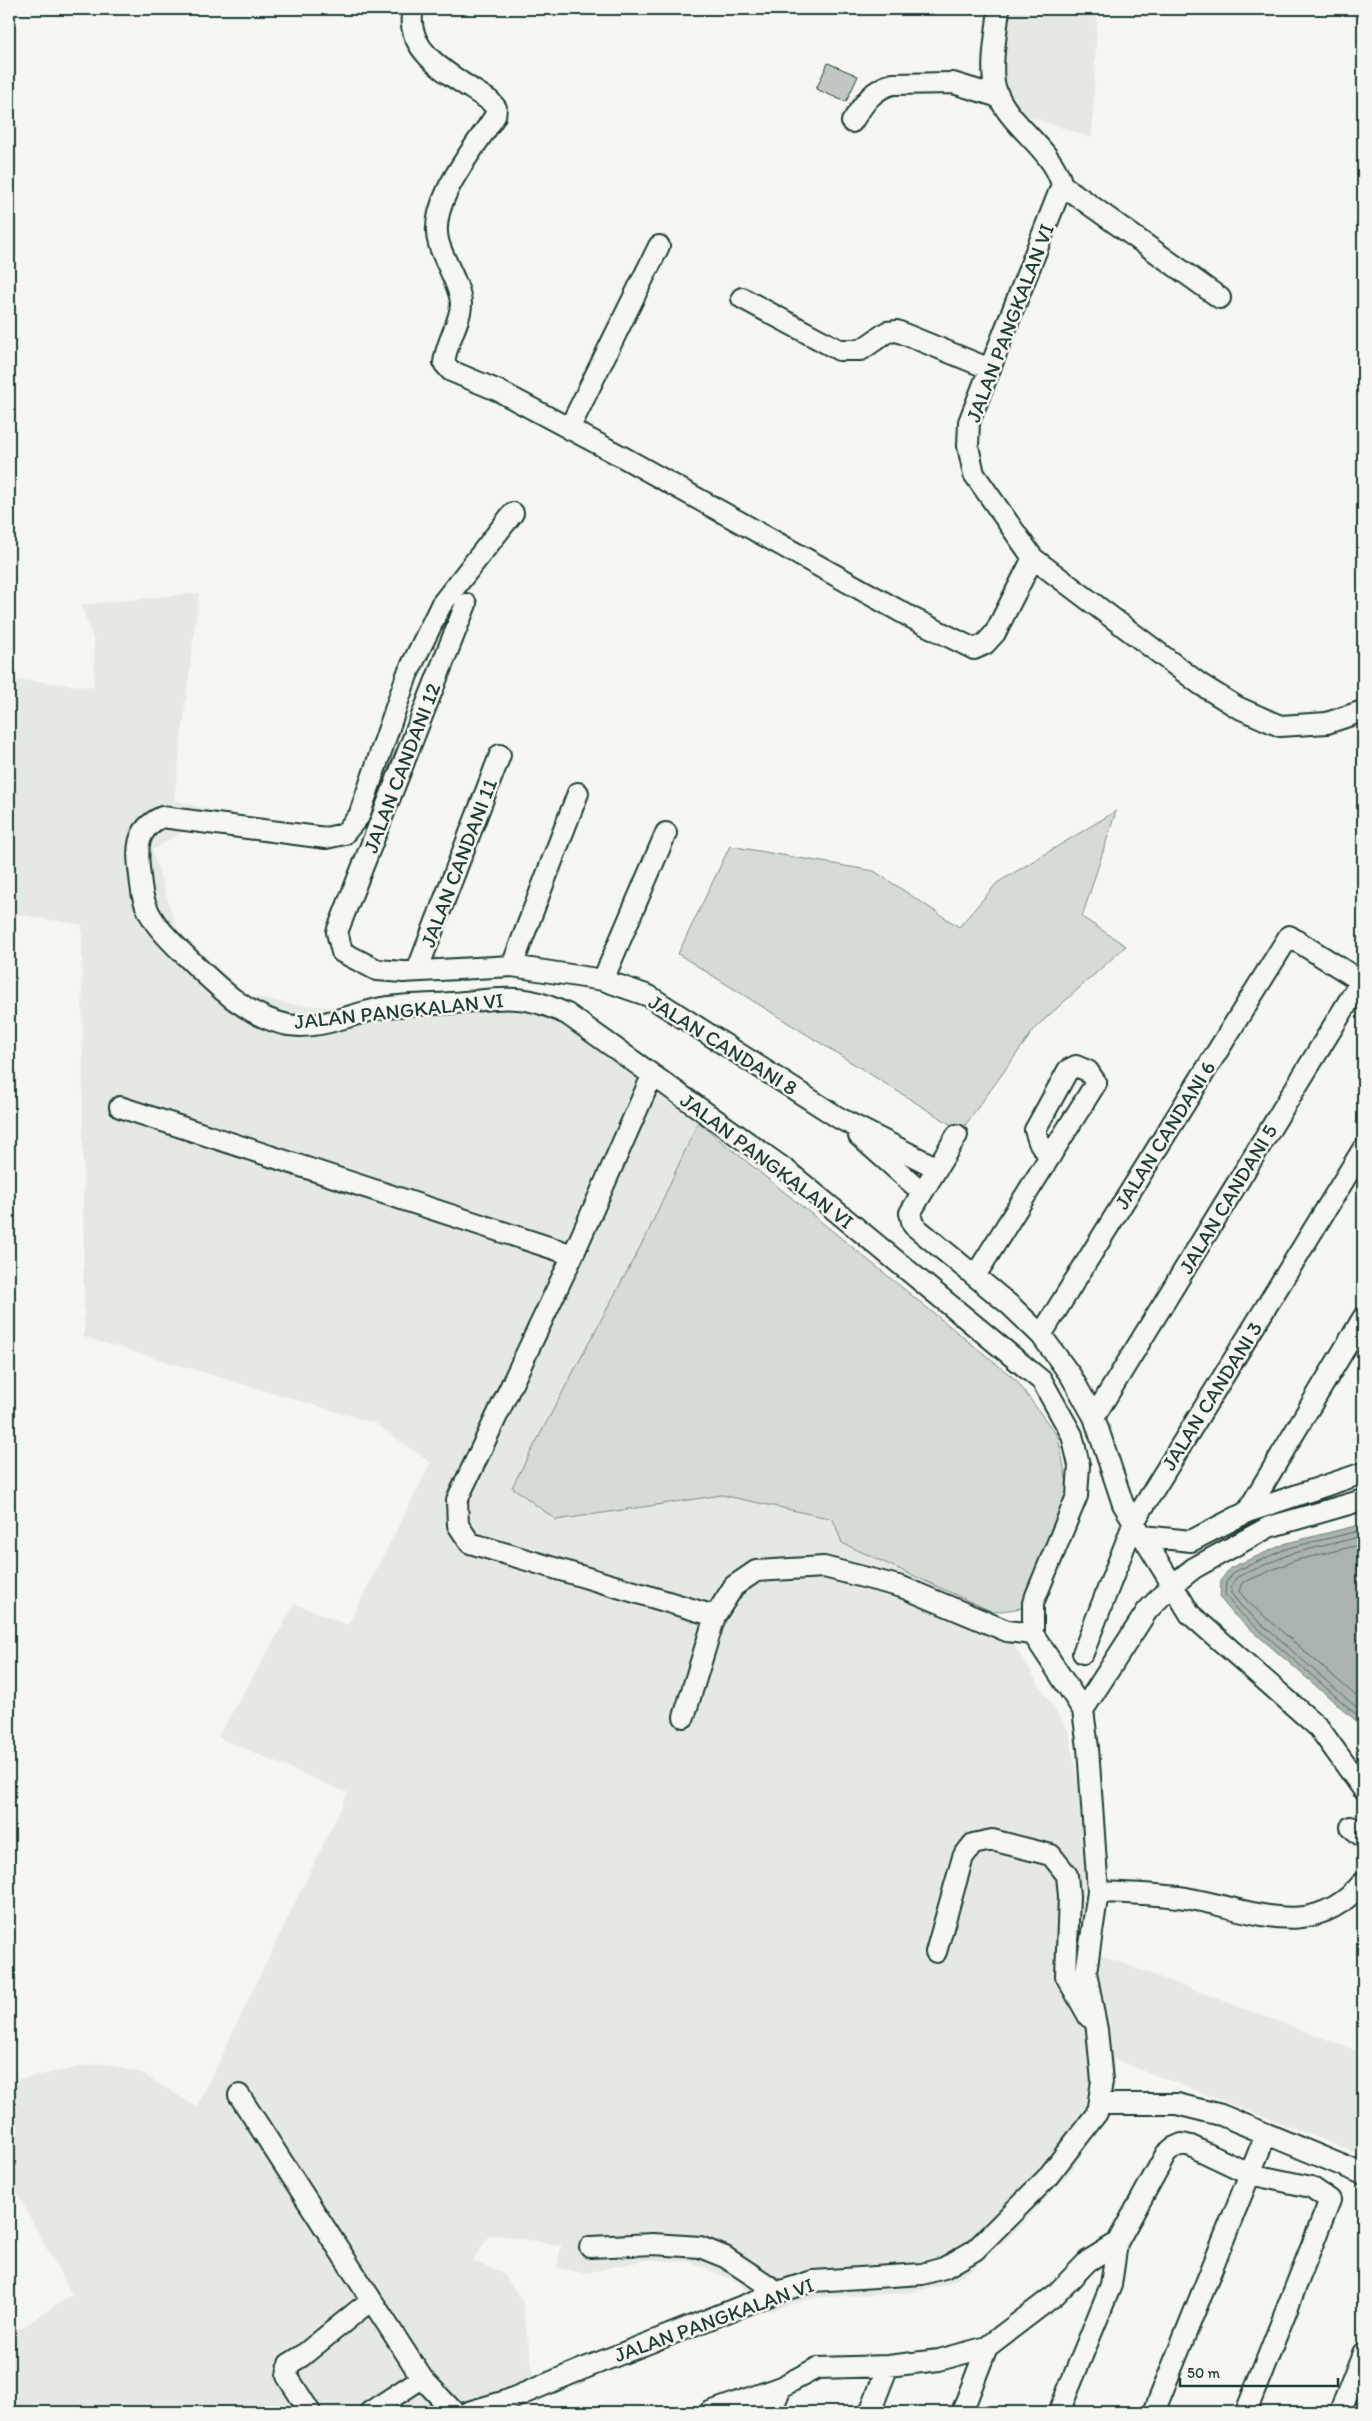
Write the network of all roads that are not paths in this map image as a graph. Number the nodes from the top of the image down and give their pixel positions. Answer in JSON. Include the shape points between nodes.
{"nodes":[{"id":1,"x":412,"y":9,"type":"edge"},
{"id":2,"x":999,"y":9,"type":"edge"},
{"id":3,"x":1000,"y":97,"type":"junction"},
{"id":4,"x":852,"y":122,"type":"dead end"},
{"id":5,"x":1062,"y":184,"type":"junction"},
{"id":6,"x":659,"y":246,"type":"dead end"},
{"id":7,"x":742,"y":298,"type":"dead end"},
{"id":8,"x":1220,"y":298,"type":"dead end"},
{"id":9,"x":990,"y":369,"type":"junction"},
{"id":10,"x":569,"y":429,"type":"junction"},
{"id":11,"x":513,"y":513,"type":"dead end"},
{"id":12,"x":1033,"y":558,"type":"junction"},
{"id":13,"x":466,"y":604,"type":"dead end"},
{"id":14,"x":1363,"y":711,"type":"edge"},
{"id":15,"x":500,"y":755,"type":"dead end"},
{"id":16,"x":578,"y":793,"type":"dead end"},
{"id":17,"x":666,"y":833,"type":"dead end"},
{"id":18,"x":338,"y":932,"type":"joint"},
{"id":19,"x":512,"y":966,"type":"junction"},
{"id":20,"x":418,"y":971,"type":"junction"},
{"id":21,"x":603,"y":980,"type":"junction"},
{"id":22,"x":1361,"y":981,"type":"joint"},
{"id":23,"x":652,"y":1076,"type":"junction"},
{"id":24,"x":120,"y":1107,"type":"dead end"},
{"id":25,"x":839,"y":1118,"type":"junction"},
{"id":26,"x":957,"y":1135,"type":"dead end"},
{"id":27,"x":1363,"y":1149,"type":"edge"},
{"id":28,"x":1050,"y":1157,"type":"dead end"},
{"id":29,"x":937,"y":1168,"type":"junction"},
{"id":30,"x":922,"y":1192,"type":"junction"},
{"id":31,"x":573,"y":1255,"type":"junction"},
{"id":32,"x":975,"y":1276,"type":"junction"},
{"id":33,"x":1363,"y":1318,"type":"edge"},
{"id":34,"x":1042,"y":1335,"type":"junction"},
{"id":35,"x":1094,"y":1417,"type":"junction"},
{"id":36,"x":1363,"y":1472,"type":"edge"},
{"id":37,"x":1363,"y":1500,"type":"edge"},
{"id":38,"x":1247,"y":1512,"type":"junction"},
{"id":39,"x":1139,"y":1529,"type":"junction"},
{"id":40,"x":1171,"y":1586,"type":"junction"},
{"id":41,"x":715,"y":1616,"type":"junction"},
{"id":42,"x":1034,"y":1634,"type":"junction"},
{"id":43,"x":1083,"y":1653,"type":"dead end"},
{"id":44,"x":1082,"y":1710,"type":"junction"},
{"id":45,"x":684,"y":1717,"type":"dead end"},
{"id":46,"x":1363,"y":1788,"type":"edge"},
{"id":47,"x":1363,"y":1882,"type":"edge"},
{"id":48,"x":1098,"y":1892,"type":"junction"},
{"id":49,"x":936,"y":1952,"type":"dead end"},
{"id":50,"x":1096,"y":2030,"type":"junction"},
{"id":51,"x":239,"y":2095,"type":"dead end"},
{"id":52,"x":1099,"y":2104,"type":"junction"},
{"id":53,"x":1266,"y":2134,"type":"junction"},
{"id":54,"x":1253,"y":2166,"type":"junction"},
{"id":55,"x":1363,"y":2174,"type":"edge"},
{"id":56,"x":1117,"y":2243,"type":"junction"},
{"id":57,"x":590,"y":2247,"type":"dead end"},
{"id":58,"x":778,"y":2292,"type":"junction"},
{"id":59,"x":371,"y":2300,"type":"junction"},
{"id":60,"x":987,"y":2347,"type":"junction"},
{"id":61,"x":1363,"y":2354,"type":"edge"},
{"id":62,"x":888,"y":2366,"type":"junction"},
{"id":63,"x":422,"y":2378,"type":"junction"},
{"id":64,"x":781,"y":2386,"type":"junction"},
{"id":65,"x":507,"y":2407,"type":"edge"},
{"id":66,"x":310,"y":2412,"type":"edge"},
{"id":67,"x":370,"y":2412,"type":"edge"},
{"id":68,"x":467,"y":2412,"type":"edge"},
{"id":69,"x":710,"y":2412,"type":"edge"},
{"id":70,"x":771,"y":2412,"type":"edge"},
{"id":71,"x":870,"y":2412,"type":"edge"},
{"id":72,"x":962,"y":2412,"type":"edge"},
{"id":73,"x":1059,"y":2412,"type":"edge"},
{"id":74,"x":1154,"y":2412,"type":"edge"},
{"id":75,"x":1246,"y":2412,"type":"edge"},
{"id":76,"x":1340,"y":2412,"type":"edge"}],
"edges":[{"from":1,"to":10,"type":"street","via":[[410,19],[424,52],[496,108],[495,116],[441,201],[437,218],[436,234],[460,293],[461,306],[447,342],[444,362],[451,371],[498,391]]},
{"from":2,"to":3,"type":"street","via":[[994,55],[995,89]]},
{"from":3,"to":4,"type":"street","via":[[953,83],[892,84],[872,94]]},
{"from":3,"to":5,"type":"street","via":[[1006,110],[1059,172]]},
{"from":5,"to":8,"type":"street"},
{"from":5,"to":9,"type":"street","name":"JALAN PANGKALAN VI"},
{"from":6,"to":10,"type":"street"},
{"from":7,"to":9,"type":"street","via":[[840,350],[861,350],[886,332],[897,331]]},
{"from":9,"to":12,"type":"street","name":"JALAN PANGKALAN VI","via":[[969,422],[968,446],[974,474]]},
{"from":10,"to":12,"type":"street","via":[[914,619],[974,648],[985,644],[995,633]]},
{"from":11,"to":23,"type":"street","name":"JALAN PANGKALAN VI","via":[[442,605],[407,675],[359,816],[344,834],[326,838],[162,817],[144,828],[138,842],[142,893],[147,911],[158,929],[227,996],[261,1015],[288,1025],[314,1025],[380,1009],[516,999],[545,1004],[567,1014]]},
{"from":12,"to":14,"type":"street","name":"JALAN PANGKALAN VI","via":[[1200,684],[1237,707],[1280,726],[1327,723]]},
{"from":13,"to":18,"type":"street","name":"JALAN CANDANI 12"},
{"from":15,"to":20,"type":"street","name":"JALAN CANDANI 11"},
{"from":16,"to":19,"type":"street"},
{"from":17,"to":21,"type":"street"},
{"from":18,"to":20,"type":"street","name":"JALAN CANDANI 8","via":[[342,952],[377,970]]},
{"from":19,"to":20,"type":"street","name":"JALAN CANDANI 8"},
{"from":19,"to":21,"type":"street","name":"JALAN CANDANI 8"},
{"from":21,"to":25,"type":"street","name":"JALAN CANDANI 8","via":[[648,996]]},
{"from":22,"to":34,"type":"street","name":"JALAN CANDANI 6","via":[[1289,936]]},
{"from":22,"to":35,"type":"street","name":"JALAN CANDANI 5"},
{"from":23,"to":31,"type":"street"},
{"from":23,"to":42,"type":"street","name":"JALAN PANGKALAN VI","via":[[786,1170],[1042,1381],[1072,1435],[1079,1465],[1077,1496],[1034,1603]]},
{"from":24,"to":31,"type":"street"},
{"from":25,"to":29,"type":"street","name":"JALAN CANDANI 8"},
{"from":25,"to":30,"type":"street","name":"JALAN CANDANI 8"},
{"from":26,"to":29,"type":"street"},
{"from":27,"to":39,"type":"street","name":"JALAN CANDANI 3"},
{"from":28,"to":32,"type":"street"},
{"from":29,"to":30,"type":"street"},
{"from":30,"to":32,"type":"street","via":[[910,1213],[913,1225]]},
{"from":31,"to":41,"type":"street","via":[[457,1500],[458,1524],[470,1543]]},
{"from":32,"to":34,"type":"street"},
{"from":33,"to":38,"type":"street"},
{"from":34,"to":35,"type":"street","via":[[1071,1376]]},
{"from":35,"to":39,"type":"street","via":[[1123,1504]]},
{"from":36,"to":38,"type":"street"},
{"from":37,"to":40,"type":"street","via":[[1269,1527],[1194,1568]]},
{"from":38,"to":39,"type":"street","via":[[1191,1541]]},
{"from":39,"to":40,"type":"street"},
{"from":39,"to":43,"type":"street","name":"JALAN CANDANI 3"},
{"from":40,"to":44,"type":"street","via":[[1147,1611]]},
{"from":40,"to":46,"type":"street","via":[[1190,1614],[1319,1728]]},
{"from":41,"to":42,"type":"street","via":[[734,1586],[756,1571],[824,1567],[902,1587],[1007,1631]]},
{"from":41,"to":45,"type":"street"},
{"from":42,"to":44,"type":"street","name":"JALAN PANGKALAN VI"},
{"from":44,"to":48,"type":"street","name":"JALAN PANGKALAN VI","via":[[1088,1748]]},
{"from":47,"to":48,"type":"street","via":[[1337,1907],[1300,1919],[1259,1916],[1187,1898]]},
{"from":48,"to":50,"type":"street","name":"JALAN PANGKALAN VI","via":[[1086,1972]]},
{"from":49,"to":50,"type":"street","via":[[963,1857],[973,1844],[992,1840],[1051,1855],[1067,1875],[1066,1976]]},
{"from":50,"to":52,"type":"street","name":"JALAN PANGKALAN VI","via":[[1102,2081]]},
{"from":51,"to":59,"type":"street"},
{"from":52,"to":53,"type":"street","via":[[1177,2104],[1221,2115]]},
{"from":52,"to":58,"type":"street","name":"JALAN PANGKALAN VI","via":[[1097,2112],[1046,2179],[975,2250],[944,2268],[922,2274],[813,2281]]},
{"from":53,"to":54,"type":"street"},
{"from":53,"to":55,"type":"street"},
{"from":54,"to":56,"type":"street","via":[[1182,2144],[1173,2148],[1166,2154]]},
{"from":54,"to":74,"type":"street"},
{"from":54,"to":75,"type":"street","via":[[1311,2187],[1330,2200]]},
{"from":56,"to":60,"type":"street","via":[[1088,2261],[1055,2295]]},
{"from":56,"to":73,"type":"street","via":[[1111,2284]]},
{"from":57,"to":58,"type":"street","via":[[653,2244],[700,2247],[725,2258]]},
{"from":58,"to":65,"type":"street","name":"JALAN PANGKALAN VI","via":[[580,2370]]},
{"from":59,"to":63,"type":"street"},
{"from":59,"to":66,"type":"street","via":[[289,2364],[287,2376]]},
{"from":60,"to":62,"type":"street","via":[[939,2360]]},
{"from":60,"to":72,"type":"street"},
{"from":61,"to":76,"type":"street"},
{"from":62,"to":64,"type":"street","via":[[817,2368]]},
{"from":62,"to":71,"type":"street"},
{"from":63,"to":67,"type":"street"},
{"from":63,"to":68,"type":"street"},
{"from":64,"to":69,"type":"street"},
{"from":64,"to":70,"type":"street"},
{"from":65,"to":68,"type":"street","name":"JALAN PANGKALAN VI"}]}
